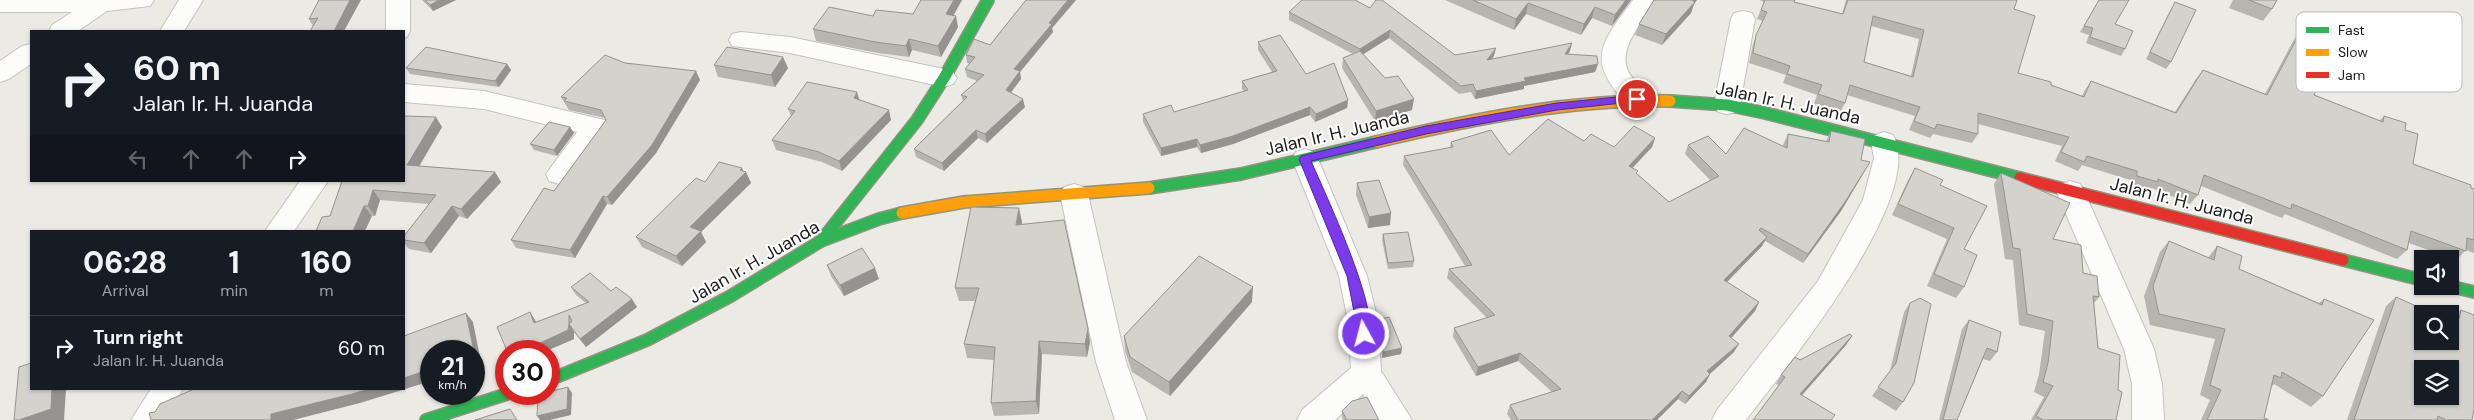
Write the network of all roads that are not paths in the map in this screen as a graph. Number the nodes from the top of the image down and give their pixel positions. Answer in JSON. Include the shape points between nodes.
{"nodes":[{"id":1,"x":142,"y":0,"type":"edge"},
{"id":2,"x":191,"y":0,"type":"edge"},
{"id":3,"x":398,"y":0,"type":"edge"},
{"id":4,"x":988,"y":0,"type":"edge"},
{"id":5,"x":1645,"y":0,"type":"edge"},
{"id":6,"x":55,"y":2,"type":"edge"},
{"id":7,"x":101,"y":4,"type":"junction"},
{"id":8,"x":3,"y":5,"type":"edge"},
{"id":9,"x":1743,"y":18,"type":"dead end"},
{"id":10,"x":62,"y":30,"type":"edge"},
{"id":11,"x":173,"y":30,"type":"edge"},
{"id":12,"x":398,"y":30,"type":"edge"},
{"id":13,"x":741,"y":40,"type":"dead end"},
{"id":14,"x":30,"y":53,"type":"edge"},
{"id":15,"x":0,"y":73,"type":"edge"},
{"id":16,"x":944,"y":78,"type":"junction"},
{"id":17,"x":405,"y":93,"type":"edge"},
{"id":18,"x":1637,"y":99,"type":"junction"},
{"id":19,"x":1727,"y":105,"type":"junction"},
{"id":20,"x":1884,"y":142,"type":"junction"},
{"id":21,"x":1305,"y":159,"type":"junction"},
{"id":22,"x":559,"y":174,"type":"dead end"},
{"id":23,"x":314,"y":182,"type":"edge"},
{"id":24,"x":2070,"y":191,"type":"junction"},
{"id":25,"x":1074,"y":194,"type":"junction"},
{"id":26,"x":280,"y":230,"type":"edge"},
{"id":27,"x":821,"y":241,"type":"junction"},
{"id":28,"x":2414,"y":278,"type":"edge"},
{"id":29,"x":2459,"y":288,"type":"edge"},
{"id":30,"x":2474,"y":292,"type":"edge"},
{"id":31,"x":1366,"y":373,"type":"junction"},
{"id":32,"x":560,"y":376,"type":"edge"},
{"id":33,"x":167,"y":390,"type":"edge"},
{"id":34,"x":495,"y":398,"type":"edge"},
{"id":35,"x":147,"y":420,"type":"edge"},
{"id":36,"x":426,"y":420,"type":"edge"},
{"id":37,"x":1131,"y":420,"type":"edge"},
{"id":38,"x":1313,"y":420,"type":"edge"},
{"id":39,"x":1396,"y":420,"type":"edge"},
{"id":40,"x":1728,"y":420,"type":"edge"},
{"id":41,"x":2148,"y":420,"type":"edge"}],
"edges":[{"from":1,"to":7,"type":"street"},
{"from":2,"to":11,"type":"street"},
{"from":3,"to":12,"type":"street"},
{"from":4,"to":16,"type":"street"},
{"from":5,"to":18,"type":"street","via":[[1617,44],[1612,65]]},
{"from":6,"to":7,"type":"street"},
{"from":6,"to":8,"type":"street"},
{"from":7,"to":10,"type":"street"},
{"from":9,"to":19,"type":"street"},
{"from":13,"to":16,"type":"street","via":[[790,45]]},
{"from":14,"to":15,"type":"street"},
{"from":16,"to":27,"type":"street","via":[[917,120]]},
{"from":17,"to":22,"type":"street","via":[[484,100],[596,127]]},
{"from":18,"to":19,"type":"street","name":"Jalan Ir. H. Juanda"},
{"from":18,"to":21,"type":"street","name":"Jalan Ir. H. Juanda","via":[[1557,106],[1426,130]]},
{"from":19,"to":20,"type":"street","name":"Jalan Ir. H. Juanda"},
{"from":20,"to":24,"type":"street","name":"Jalan Ir. H. Juanda"},
{"from":20,"to":40,"type":"street","via":[[1887,158],[1877,201],[1828,289]]},
{"from":21,"to":25,"type":"street","name":"Jalan Ir. H. Juanda","via":[[1184,184]]},
{"from":21,"to":31,"type":"street","via":[[1353,276],[1363,321]]},
{"from":23,"to":26,"type":"street"},
{"from":24,"to":28,"type":"street","name":"Jalan Ir. H. Juanda"},
{"from":24,"to":41,"type":"street","via":[[2139,349],[2147,384]]},
{"from":25,"to":27,"type":"street","name":"Jalan Ir. H. Juanda","via":[[983,198],[938,204],[879,219]]},
{"from":25,"to":37,"type":"street","via":[[1111,362]]},
{"from":27,"to":32,"type":"street","name":"Jalan Ir. H. Juanda","via":[[729,297],[656,336]]},
{"from":29,"to":30,"type":"street"},
{"from":31,"to":38,"type":"street"},
{"from":31,"to":39,"type":"street"},
{"from":33,"to":35,"type":"street"},
{"from":34,"to":36,"type":"street"}]}
